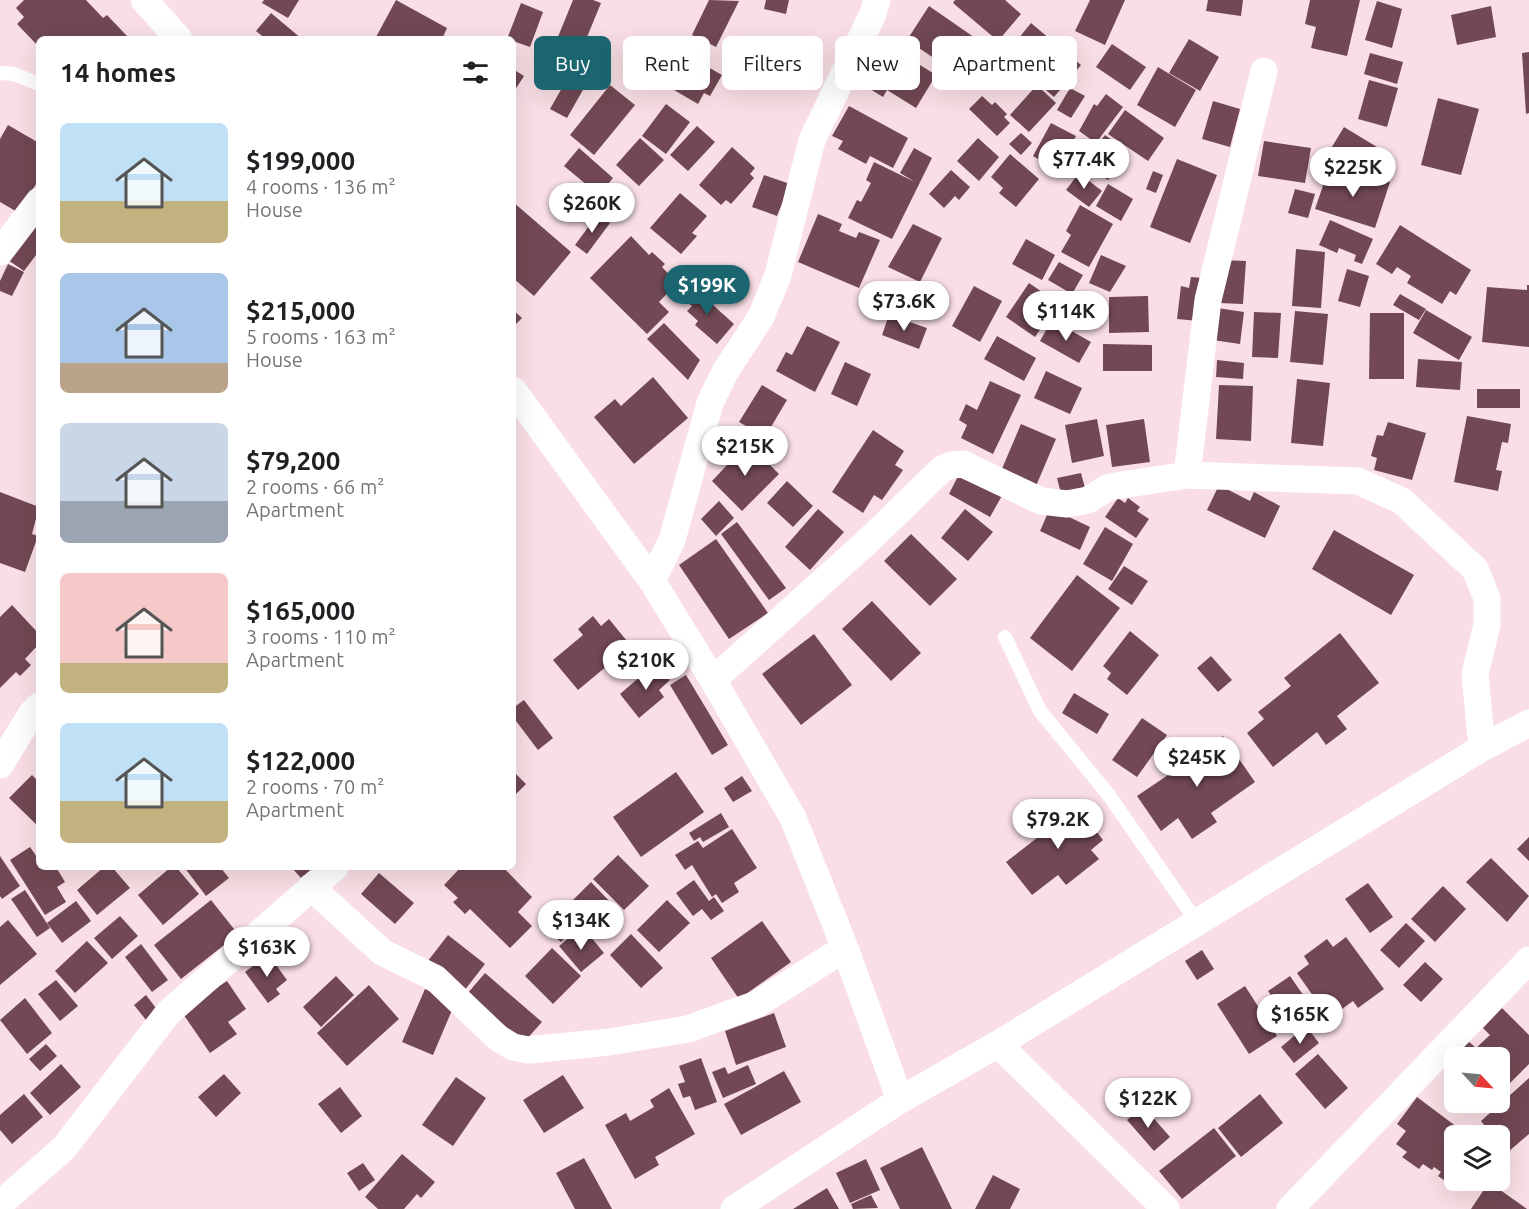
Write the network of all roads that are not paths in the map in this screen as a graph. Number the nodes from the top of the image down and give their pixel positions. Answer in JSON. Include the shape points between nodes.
{"nodes":[{"id":1,"x":144,"y":0,"type":"edge"},
{"id":2,"x":877,"y":0,"type":"edge"},
{"id":3,"x":175,"y":36,"type":"edge"},
{"id":4,"x":1264,"y":71,"type":"dead end"},
{"id":5,"x":0,"y":74,"type":"edge"},
{"id":6,"x":36,"y":83,"type":"edge"},
{"id":7,"x":36,"y":205,"type":"edge"},
{"id":8,"x":0,"y":252,"type":"edge"},
{"id":9,"x":516,"y":394,"type":"edge"},
{"id":10,"x":1187,"y":476,"type":"junction"},
{"id":11,"x":652,"y":581,"type":"junction"},
{"id":12,"x":1005,"y":637,"type":"dead end"},
{"id":13,"x":713,"y":680,"type":"junction"},
{"id":14,"x":36,"y":709,"type":"edge"},
{"id":15,"x":1529,"y":723,"type":"edge"},
{"id":16,"x":1482,"y":748,"type":"junction"},
{"id":17,"x":0,"y":765,"type":"edge"},
{"id":18,"x":332,"y":870,"type":"edge"},
{"id":19,"x":312,"y":887,"type":"junction"},
{"id":20,"x":1197,"y":922,"type":"junction"},
{"id":21,"x":845,"y":948,"type":"junction"},
{"id":22,"x":1529,"y":960,"type":"edge"},
{"id":23,"x":998,"y":1044,"type":"junction"},
{"id":24,"x":900,"y":1100,"type":"junction"},
{"id":25,"x":6,"y":1198,"type":"edge"},
{"id":26,"x":735,"y":1209,"type":"edge"},
{"id":27,"x":1166,"y":1209,"type":"edge"},
{"id":28,"x":1290,"y":1209,"type":"edge"}],
"edges":[{"from":1,"to":3,"type":"street"},
{"from":2,"to":11,"type":"street","via":[[812,140],[778,275],[760,317],[710,403],[672,540]]},
{"from":4,"to":10,"type":"street","via":[[1208,300]]},
{"from":5,"to":6,"type":"lane","via":[[14,74]]},
{"from":7,"to":8,"type":"street"},
{"from":9,"to":11,"type":"street"},
{"from":10,"to":13,"type":"street","via":[[1109,487],[1088,500],[1067,504],[1041,501],[963,464],[942,469]]},
{"from":10,"to":16,"type":"street","via":[[1358,482],[1402,501],[1475,569],[1487,598],[1487,625],[1475,674]]},
{"from":11,"to":13,"type":"street"},
{"from":12,"to":20,"type":"lane","via":[[1040,711],[1108,794]]},
{"from":13,"to":21,"type":"street","via":[[793,819]]},
{"from":14,"to":17,"type":"street"},
{"from":15,"to":16,"type":"street"},
{"from":16,"to":20,"type":"street"},
{"from":18,"to":19,"type":"street"},
{"from":19,"to":21,"type":"street","via":[[382,952],[435,978],[498,1038],[528,1050],[688,1029],[757,1004]]},
{"from":19,"to":25,"type":"street","via":[[168,1013],[64,1148]]},
{"from":20,"to":23,"type":"street"},
{"from":21,"to":24,"type":"street"},
{"from":22,"to":28,"type":"street"},
{"from":23,"to":24,"type":"street"},
{"from":23,"to":27,"type":"street"},
{"from":24,"to":26,"type":"street"}]}
